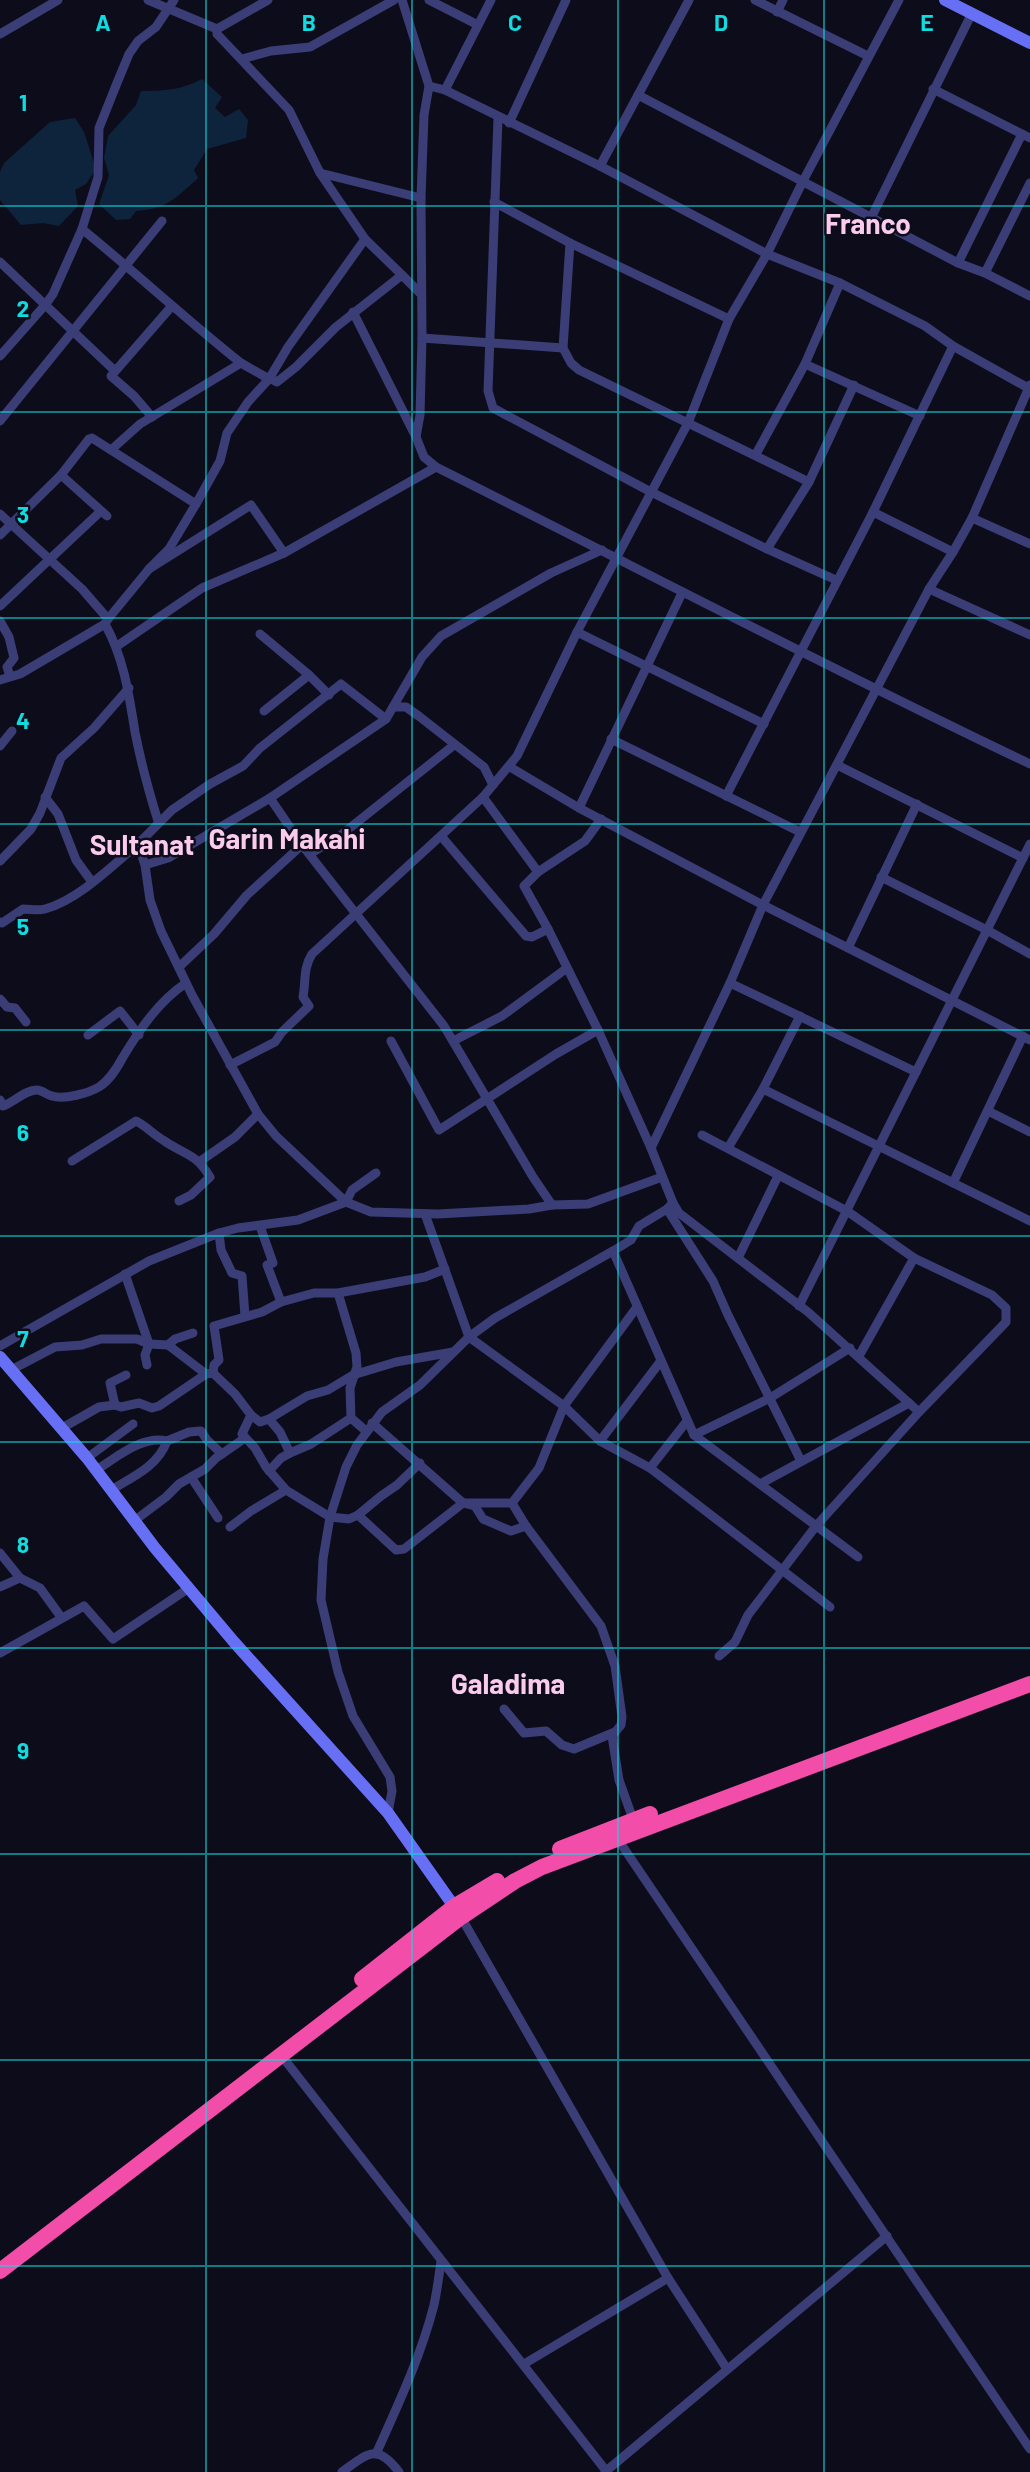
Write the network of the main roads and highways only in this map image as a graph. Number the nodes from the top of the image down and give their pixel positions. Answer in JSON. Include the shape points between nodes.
{"nodes":[{"id":1,"x":1030,"y":1673,"type":"edge"},
{"id":2,"x":1030,"y":1684,"type":"edge"},
{"id":3,"x":635,"y":1825,"type":"junction"},
{"id":4,"x":593,"y":1841,"type":"junction"},
{"id":5,"x":458,"y":1912,"type":"junction"},
{"id":6,"x":148,"y":2150,"type":"junction"},
{"id":7,"x":0,"y":2259,"type":"edge"},
{"id":8,"x":0,"y":2271,"type":"edge"}],
"edges":[{"from":1,"to":3,"type":"highway"},
{"from":2,"to":3,"type":"highway"},
{"from":3,"to":4,"type":"highway"},
{"from":3,"to":4,"type":"highway","via":[[617,1838]]},
{"from":4,"to":5,"type":"highway"},
{"from":5,"to":6,"type":"highway","via":[[276,2047]]},
{"from":5,"to":6,"type":"highway","via":[[281,2055]]},
{"from":6,"to":7,"type":"highway"},
{"from":6,"to":8,"type":"highway"}]}
